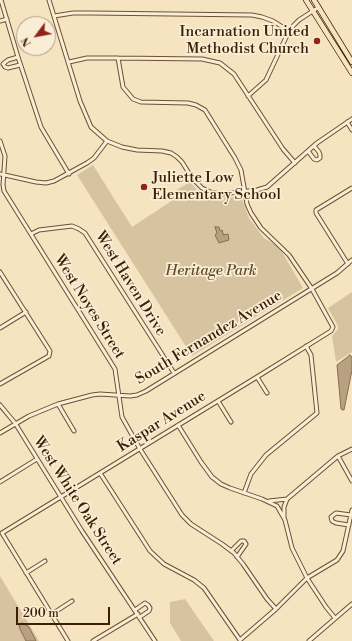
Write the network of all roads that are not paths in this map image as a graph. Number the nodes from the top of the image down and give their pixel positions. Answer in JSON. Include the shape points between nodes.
{"nodes":[{"id":1,"x":1,"y":0,"type":"edge"},
{"id":2,"x":49,"y":0,"type":"edge"},
{"id":3,"x":306,"y":0,"type":"edge"},
{"id":4,"x":314,"y":0,"type":"edge"},
{"id":5,"x":319,"y":7,"type":"junction"},
{"id":6,"x":313,"y":10,"type":"junction"},
{"id":7,"x":54,"y":16,"type":"joint"},
{"id":8,"x":7,"y":19,"type":"junction"},
{"id":9,"x":0,"y":21,"type":"edge"},
{"id":10,"x":56,"y":22,"type":"edge"},
{"id":11,"x":290,"y":31,"type":"junction"},
{"id":12,"x":18,"y":57,"type":"junction"},
{"id":13,"x":118,"y":58,"type":"junction"},
{"id":14,"x":69,"y":62,"type":"junction"},
{"id":15,"x":352,"y":62,"type":"edge"},
{"id":16,"x":20,"y":65,"type":"junction"},
{"id":17,"x":352,"y":73,"type":"edge"},
{"id":18,"x":248,"y":96,"type":"junction"},
{"id":19,"x":352,"y":119,"type":"edge"},
{"id":20,"x":347,"y":122,"type":"junction"},
{"id":21,"x":352,"y":130,"type":"edge"},
{"id":22,"x":0,"y":141,"type":"edge"},
{"id":23,"x":107,"y":141,"type":"junction"},
{"id":24,"x":314,"y":146,"type":"junction"},
{"id":25,"x":308,"y":151,"type":"junction"},
{"id":26,"x":295,"y":162,"type":"junction"},
{"id":27,"x":0,"y":174,"type":"edge"},
{"id":28,"x":69,"y":174,"type":"junction"},
{"id":29,"x":4,"y":175,"type":"junction"},
{"id":30,"x":352,"y":188,"type":"edge"},
{"id":31,"x":245,"y":192,"type":"junction"},
{"id":32,"x":31,"y":234,"type":"junction"},
{"id":33,"x":352,"y":260,"type":"edge"},
{"id":34,"x":348,"y":264,"type":"junction"},
{"id":35,"x":0,"y":272,"type":"edge"},
{"id":36,"x":312,"y":289,"type":"junction"},
{"id":37,"x":26,"y":312,"type":"junction"},
{"id":38,"x":0,"y":328,"type":"edge"},
{"id":39,"x":306,"y":346,"type":"junction"},
{"id":40,"x":49,"y":356,"type":"junction"},
{"id":41,"x":54,"y":359,"type":"dead end"},
{"id":42,"x":174,"y":373,"type":"junction"},
{"id":43,"x":257,"y":377,"type":"junction"},
{"id":44,"x":0,"y":384,"type":"edge"},
{"id":45,"x":267,"y":393,"type":"dead end"},
{"id":46,"x":119,"y":395,"type":"junction"},
{"id":47,"x":218,"y":401,"type":"junction"},
{"id":48,"x":58,"y":404,"type":"junction"},
{"id":49,"x":0,"y":405,"type":"edge"},
{"id":50,"x":231,"y":422,"type":"dead end"},
{"id":51,"x":15,"y":423,"type":"junction"},
{"id":52,"x":178,"y":426,"type":"junction"},
{"id":53,"x":74,"y":431,"type":"dead end"},
{"id":54,"x":0,"y":433,"type":"edge"},
{"id":55,"x":140,"y":449,"type":"junction"},
{"id":56,"x":352,"y":449,"type":"edge"},
{"id":57,"x":338,"y":456,"type":"junction"},
{"id":58,"x":37,"y":460,"type":"junction"},
{"id":59,"x":100,"y":473,"type":"junction"},
{"id":60,"x":352,"y":481,"type":"edge"},
{"id":61,"x":0,"y":482,"type":"edge"},
{"id":62,"x":244,"y":493,"type":"junction"},
{"id":63,"x":60,"y":497,"type":"junction"},
{"id":64,"x":287,"y":499,"type":"junction"},
{"id":65,"x":267,"y":501,"type":"junction"},
{"id":66,"x":352,"y":510,"type":"edge"},
{"id":67,"x":351,"y":515,"type":"junction"},
{"id":68,"x":284,"y":520,"type":"junction"},
{"id":69,"x":349,"y":526,"type":"junction"},
{"id":70,"x":231,"y":551,"type":"junction"},
{"id":71,"x":237,"y":557,"type":"junction"},
{"id":72,"x":45,"y":561,"type":"dead end"},
{"id":73,"x":26,"y":573,"type":"junction"},
{"id":74,"x":307,"y":578,"type":"junction"},
{"id":75,"x":72,"y":601,"type":"dead end"},
{"id":76,"x":352,"y":604,"type":"edge"},
{"id":77,"x":276,"y":609,"type":"junction"},
{"id":78,"x":135,"y":610,"type":"junction"},
{"id":79,"x":52,"y":614,"type":"junction"},
{"id":80,"x":139,"y":616,"type":"junction"},
{"id":81,"x":335,"y":618,"type":"junction"},
{"id":82,"x":239,"y":640,"type":"edge"},
{"id":83,"x":68,"y":641,"type":"edge"},
{"id":84,"x":93,"y":641,"type":"edge"},
{"id":85,"x":155,"y":641,"type":"edge"},
{"id":86,"x":309,"y":641,"type":"edge"}],
"edges":[{"from":1,"to":8,"type":"street"},
{"from":2,"to":7,"type":"street"},
{"from":3,"to":6,"type":"main road"},
{"from":4,"to":5,"type":"main road"},
{"from":5,"to":6,"type":"street"},
{"from":5,"to":15,"type":"main road"},
{"from":6,"to":11,"type":"street","via":[[299,20]]},
{"from":6,"to":17,"type":"main road"},
{"from":7,"to":11,"type":"street","via":[[73,13],[252,15],[273,21]]},
{"from":8,"to":9,"type":"street"},
{"from":8,"to":12,"type":"street"},
{"from":10,"to":14,"type":"street"},
{"from":11,"to":18,"type":"street","via":[[266,80]]},
{"from":12,"to":16,"type":"street"},
{"from":12,"to":16,"type":"street","via":[[3,64],[8,68]]},
{"from":13,"to":14,"type":"street","via":[[87,58]]},
{"from":13,"to":18,"type":"street","via":[[202,59],[220,63],[234,74]]},
{"from":13,"to":31,"type":"street","via":[[123,87],[132,99],[141,102],[188,103],[205,110],[235,158]]},
{"from":14,"to":23,"type":"street","via":[[91,127]]},
{"from":16,"to":28,"type":"street","via":[[42,127]]},
{"from":18,"to":26,"type":"street","via":[[283,149]]},
{"from":19,"to":20,"type":"street"},
{"from":20,"to":21,"type":"street"},
{"from":20,"to":24,"type":"street"},
{"from":22,"to":29,"type":"street","name":"West Noyes Street","via":[[5,156]]},
{"from":23,"to":28,"type":"street","via":[[94,158]]},
{"from":23,"to":31,"type":"street","via":[[137,150],[162,150],[171,153],[177,156],[192,178],[210,192]]},
{"from":24,"to":25,"type":"street"},
{"from":24,"to":25,"type":"street","via":[[320,158],[314,159]]},
{"from":25,"to":26,"type":"street"},
{"from":26,"to":31,"type":"street","via":[[267,187]]},
{"from":27,"to":29,"type":"street"},
{"from":28,"to":29,"type":"street","via":[[46,183]]},
{"from":29,"to":32,"type":"street","name":"West Noyes Street","via":[[4,191]]},
{"from":30,"to":34,"type":"street","via":[[316,210]]},
{"from":31,"to":36,"type":"street","via":[[247,204],[261,228],[289,255]]},
{"from":32,"to":42,"type":"street","name":"West Haven Drive","via":[[51,227],[72,226],[85,233]]},
{"from":32,"to":46,"type":"street","name":"West Noyes Street","via":[[115,369]]},
{"from":33,"to":34,"type":"street","name":"South Fernandez Avenue"},
{"from":34,"to":36,"type":"street","name":"South Fernandez Avenue"},
{"from":35,"to":37,"type":"street"},
{"from":36,"to":39,"type":"street","name":"Kaspar Avenue","via":[[333,328]]},
{"from":36,"to":42,"type":"street","name":"South Fernandez Avenue"},
{"from":37,"to":38,"type":"street"},
{"from":37,"to":40,"type":"street","via":[[50,351]]},
{"from":39,"to":43,"type":"street","name":"Kaspar Avenue"},
{"from":39,"to":62,"type":"street","via":[[310,355],[317,413],[266,455],[251,474]]},
{"from":40,"to":41,"type":"street"},
{"from":40,"to":44,"type":"street"},
{"from":42,"to":46,"type":"street","name":"South Fernandez Avenue","via":[[141,394]]},
{"from":43,"to":45,"type":"street"},
{"from":43,"to":47,"type":"street","name":"Kaspar Avenue"},
{"from":46,"to":48,"type":"street","name":"South Fernandez Avenue","via":[[92,396]]},
{"from":46,"to":55,"type":"street","name":"West Noyes Street","via":[[122,417]]},
{"from":47,"to":50,"type":"street"},
{"from":47,"to":52,"type":"street","name":"Kaspar Avenue"},
{"from":48,"to":51,"type":"street","name":"South Fernandez Avenue"},
{"from":48,"to":53,"type":"street"},
{"from":49,"to":51,"type":"street","name":"West White Oak Street"},
{"from":51,"to":54,"type":"street","name":"South Fernandez Avenue"},
{"from":51,"to":58,"type":"street","name":"West White Oak Street"},
{"from":52,"to":55,"type":"street","name":"Kaspar Avenue"},
{"from":52,"to":62,"type":"street","via":[[212,476],[221,484]]},
{"from":55,"to":59,"type":"street","name":"Kaspar Avenue"},
{"from":55,"to":70,"type":"street","name":"West Noyes Street","via":[[182,515]]},
{"from":56,"to":57,"type":"street"},
{"from":57,"to":60,"type":"street"},
{"from":57,"to":64,"type":"street"},
{"from":58,"to":61,"type":"street"},
{"from":58,"to":63,"type":"street","name":"West White Oak Street"},
{"from":59,"to":63,"type":"street","name":"Kaspar Avenue"},
{"from":59,"to":82,"type":"street","via":[[152,553],[164,564],[204,588]]},
{"from":62,"to":65,"type":"street"},
{"from":63,"to":73,"type":"street","name":"Kaspar Avenue","via":[[2,533]]},
{"from":63,"to":78,"type":"street","name":"West White Oak Street"},
{"from":64,"to":65,"type":"street"},
{"from":64,"to":68,"type":"street"},
{"from":65,"to":68,"type":"street","via":[[277,506]]},
{"from":66,"to":67,"type":"street"},
{"from":67,"to":69,"type":"street"},
{"from":67,"to":69,"type":"street","via":[[336,513],[331,517],[336,523]]},
{"from":68,"to":74,"type":"street","via":[[292,548]]},
{"from":69,"to":74,"type":"street","via":[[343,551],[337,560]]},
{"from":70,"to":71,"type":"street","name":"West Noyes Street"},
{"from":70,"to":71,"type":"street","via":[[240,541],[244,541],[246,544]]},
{"from":71,"to":77,"type":"street","name":"West Noyes Street"},
{"from":72,"to":73,"type":"street"},
{"from":73,"to":79,"type":"street"},
{"from":74,"to":77,"type":"street"},
{"from":74,"to":81,"type":"street"},
{"from":75,"to":79,"type":"street"},
{"from":76,"to":81,"type":"street"},
{"from":77,"to":82,"type":"street"},
{"from":78,"to":80,"type":"street","name":"West White Oak Street"},
{"from":78,"to":80,"type":"street","via":[[145,603],[150,608]]},
{"from":79,"to":83,"type":"street"},
{"from":80,"to":84,"type":"street"},
{"from":80,"to":85,"type":"street","name":"West White Oak Street"},
{"from":81,"to":86,"type":"street"}]}
